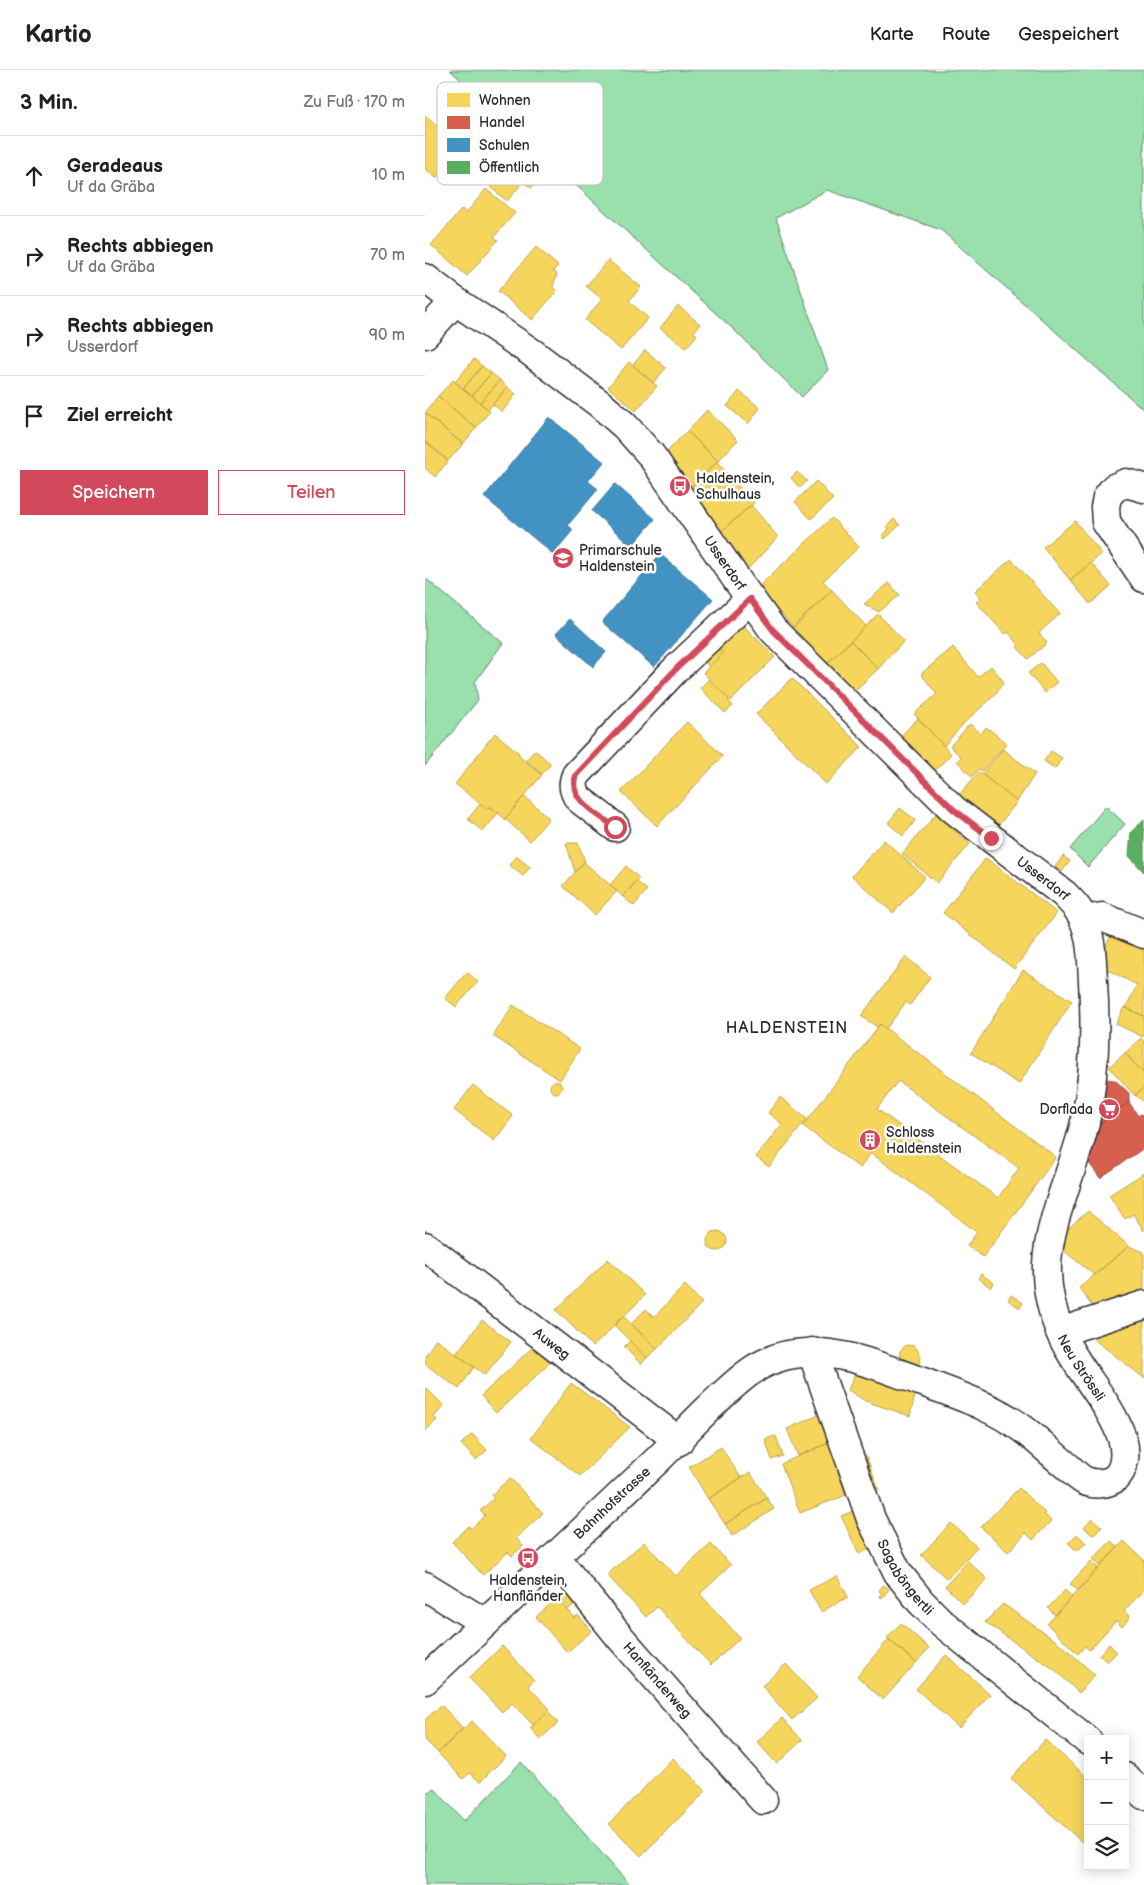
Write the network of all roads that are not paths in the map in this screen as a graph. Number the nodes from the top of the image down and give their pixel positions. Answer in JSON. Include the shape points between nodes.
{"nodes":[{"id":1,"x":425,"y":278,"type":"edge"},
{"id":2,"x":455,"y":301,"type":"junction"},
{"id":3,"x":425,"y":334,"type":"edge"},
{"id":4,"x":1144,"y":488,"type":"edge"},
{"id":5,"x":1144,"y":578,"type":"edge"},
{"id":6,"x":750,"y":599,"type":"junction"},
{"id":7,"x":615,"y":827,"type":"dead end"},
{"id":8,"x":1084,"y":920,"type":"junction"},
{"id":9,"x":1144,"y":934,"type":"edge"},
{"id":10,"x":425,"y":1246,"type":"edge"},
{"id":11,"x":1144,"y":1305,"type":"edge"},
{"id":12,"x":1060,"y":1332,"type":"junction"},
{"id":13,"x":812,"y":1352,"type":"junction"},
{"id":14,"x":679,"y":1441,"type":"junction"},
{"id":15,"x":555,"y":1557,"type":"junction"},
{"id":16,"x":425,"y":1586,"type":"edge"},
{"id":17,"x":485,"y":1622,"type":"junction"},
{"id":18,"x":425,"y":1680,"type":"edge"},
{"id":19,"x":1084,"y":1737,"type":"edge"},
{"id":20,"x":1128,"y":1780,"type":"edge"},
{"id":21,"x":1144,"y":1795,"type":"edge"},
{"id":22,"x":763,"y":1800,"type":"dead end"}],
"edges":[{"from":1,"to":2,"type":"street","name":"Usserdorf"},
{"from":2,"to":3,"type":"street"},
{"from":2,"to":6,"type":"street","name":"Usserdorf","via":[[531,352],[625,426],[651,455]]},
{"from":4,"to":5,"type":"street","via":[[1126,483],[1114,488],[1105,507],[1106,522]]},
{"from":6,"to":7,"type":"street","via":[[675,670],[576,775],[573,782],[575,794]]},
{"from":6,"to":8,"type":"street","name":"Usserdorf","via":[[773,630],[953,809],[1064,894]]},
{"from":8,"to":9,"type":"street","via":[[1102,918]]},
{"from":8,"to":12,"type":"street","name":"Neu Strössli","via":[[1091,941],[1095,1024],[1093,1069],[1085,1122],[1049,1241],[1047,1286]]},
{"from":10,"to":14,"type":"street","name":"Auweg"},
{"from":11,"to":12,"type":"street"},
{"from":12,"to":13,"type":"street","name":"Neu Strössli","via":[[1123,1440],[1122,1468],[1117,1476],[1104,1483],[1081,1478],[1026,1431],[979,1403],[866,1362],[837,1354]]},
{"from":13,"to":14,"type":"street","name":"Bahnhofstrasse","via":[[790,1354],[749,1372]]},
{"from":13,"to":19,"type":"street","name":"Sagaböngertli","via":[[871,1519],[898,1574],[942,1623]]},
{"from":14,"to":15,"type":"street","name":"Bahnhofstrasse"},
{"from":15,"to":17,"type":"street","name":"Bahnhofstrasse"},
{"from":15,"to":22,"type":"street","name":"Hanfländerweg","via":[[619,1636]]},
{"from":16,"to":17,"type":"street"},
{"from":17,"to":18,"type":"street","name":"Bahnhofstrasse"},
{"from":20,"to":21,"type":"street"}]}
